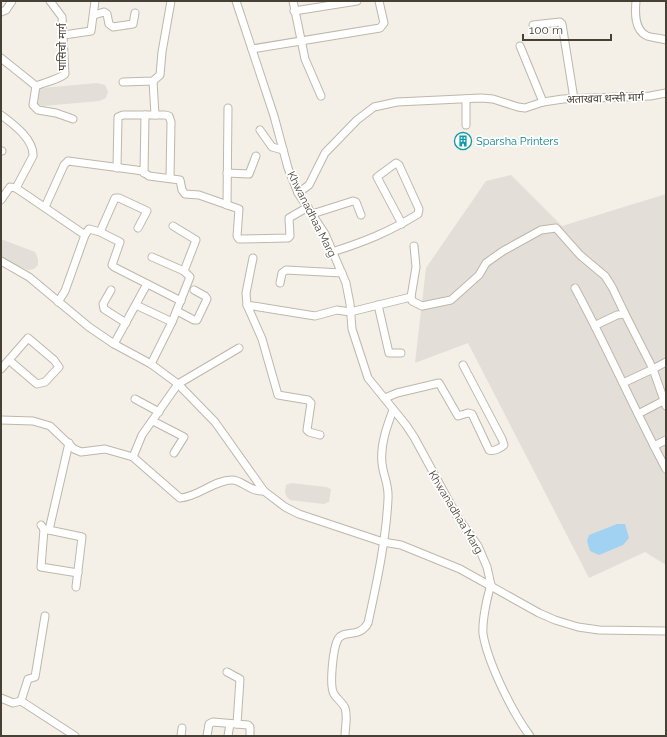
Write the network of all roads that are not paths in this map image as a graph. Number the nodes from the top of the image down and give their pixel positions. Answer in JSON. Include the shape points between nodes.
{"nodes":[{"id":1,"x":12,"y":1,"type":"edge"},
{"id":2,"x":50,"y":1,"type":"edge"},
{"id":3,"x":95,"y":1,"type":"edge"},
{"id":4,"x":171,"y":1,"type":"edge"},
{"id":5,"x":236,"y":1,"type":"edge"},
{"id":6,"x":292,"y":1,"type":"edge"},
{"id":7,"x":357,"y":1,"type":"edge"},
{"id":8,"x":380,"y":1,"type":"edge"},
{"id":9,"x":636,"y":1,"type":"edge"},
{"id":10,"x":294,"y":11,"type":"junction"},
{"id":11,"x":1,"y":12,"type":"edge"},
{"id":12,"x":135,"y":13,"type":"dead end"},
{"id":13,"x":94,"y":15,"type":"junction"},
{"id":14,"x":533,"y":25,"type":"dead end"},
{"id":15,"x":64,"y":35,"type":"junction"},
{"id":16,"x":666,"y":40,"type":"edge"},
{"id":17,"x":300,"y":42,"type":"junction"},
{"id":18,"x":520,"y":46,"type":"dead end"},
{"id":19,"x":252,"y":49,"type":"junction"},
{"id":20,"x":1,"y":58,"type":"edge"},
{"id":21,"x":153,"y":81,"type":"junction"},
{"id":22,"x":123,"y":82,"type":"dead end"},
{"id":23,"x":36,"y":86,"type":"junction"},
{"id":24,"x":666,"y":93,"type":"edge"},
{"id":25,"x":321,"y":96,"type":"dead end"},
{"id":26,"x":466,"y":99,"type":"junction"},
{"id":27,"x":574,"y":99,"type":"junction"},
{"id":28,"x":543,"y":102,"type":"junction"},
{"id":29,"x":228,"y":108,"type":"dead end"},
{"id":30,"x":1,"y":115,"type":"edge"},
{"id":31,"x":145,"y":115,"type":"junction"},
{"id":32,"x":155,"y":115,"type":"junction"},
{"id":33,"x":74,"y":119,"type":"dead end"},
{"id":34,"x":466,"y":125,"type":"dead end"},
{"id":35,"x":260,"y":130,"type":"dead end"},
{"id":36,"x":283,"y":150,"type":"junction"},
{"id":37,"x":256,"y":156,"type":"dead end"},
{"id":38,"x":117,"y":168,"type":"junction"},
{"id":39,"x":144,"y":172,"type":"junction"},
{"id":40,"x":227,"y":174,"type":"junction"},
{"id":41,"x":170,"y":178,"type":"junction"},
{"id":42,"x":16,"y":188,"type":"junction"},
{"id":43,"x":298,"y":193,"type":"junction"},
{"id":44,"x":1,"y":200,"type":"edge"},
{"id":45,"x":227,"y":205,"type":"junction"},
{"id":46,"x":45,"y":207,"type":"junction"},
{"id":47,"x":308,"y":207,"type":"junction"},
{"id":48,"x":312,"y":214,"type":"junction"},
{"id":49,"x":361,"y":215,"type":"dead end"},
{"id":50,"x":402,"y":224,"type":"junction"},
{"id":51,"x":173,"y":226,"type":"dead end"},
{"id":52,"x":138,"y":228,"type":"dead end"},
{"id":53,"x":100,"y":232,"type":"junction"},
{"id":54,"x":85,"y":235,"type":"junction"},
{"id":55,"x":414,"y":246,"type":"dead end"},
{"id":56,"x":332,"y":252,"type":"junction"},
{"id":57,"x":152,"y":257,"type":"dead end"},
{"id":58,"x":253,"y":258,"type":"dead end"},
{"id":59,"x":1,"y":261,"type":"edge"},
{"id":60,"x":184,"y":271,"type":"junction"},
{"id":61,"x":342,"y":273,"type":"junction"},
{"id":62,"x":280,"y":283,"type":"dead end"},
{"id":63,"x":147,"y":284,"type":"junction"},
{"id":64,"x":576,"y":288,"type":"dead end"},
{"id":65,"x":111,"y":290,"type":"dead end"},
{"id":66,"x":194,"y":290,"type":"dead end"},
{"id":67,"x":411,"y":297,"type":"junction"},
{"id":68,"x":181,"y":300,"type":"junction"},
{"id":69,"x":58,"y":302,"type":"junction"},
{"id":70,"x":136,"y":305,"type":"junction"},
{"id":71,"x":247,"y":305,"type":"junction"},
{"id":72,"x":378,"y":305,"type":"junction"},
{"id":73,"x":177,"y":311,"type":"junction"},
{"id":74,"x":350,"y":312,"type":"junction"},
{"id":75,"x":624,"y":314,"type":"junction"},
{"id":76,"x":126,"y":322,"type":"junction"},
{"id":77,"x":172,"y":322,"type":"junction"},
{"id":78,"x":596,"y":325,"type":"junction"},
{"id":79,"x":114,"y":344,"type":"junction"},
{"id":80,"x":239,"y":348,"type":"dead end"},
{"id":81,"x":401,"y":353,"type":"dead end"},
{"id":82,"x":10,"y":361,"type":"junction"},
{"id":83,"x":666,"y":362,"type":"edge"},
{"id":84,"x":151,"y":364,"type":"junction"},
{"id":85,"x":463,"y":365,"type":"dead end"},
{"id":86,"x":1,"y":369,"type":"edge"},
{"id":87,"x":653,"y":369,"type":"junction"},
{"id":88,"x":623,"y":383,"type":"junction"},
{"id":89,"x":178,"y":384,"type":"junction"},
{"id":90,"x":384,"y":398,"type":"junction"},
{"id":91,"x":135,"y":399,"type":"dead end"},
{"id":92,"x":665,"y":403,"type":"edge"},
{"id":93,"x":394,"y":410,"type":"junction"},
{"id":94,"x":159,"y":412,"type":"junction"},
{"id":95,"x":638,"y":414,"type":"junction"},
{"id":96,"x":1,"y":420,"type":"edge"},
{"id":97,"x":153,"y":421,"type":"junction"},
{"id":98,"x":320,"y":435,"type":"dead end"},
{"id":99,"x":666,"y":440,"type":"edge"},
{"id":100,"x":69,"y":443,"type":"junction"},
{"id":101,"x":654,"y":446,"type":"junction"},
{"id":102,"x":174,"y":453,"type":"dead end"},
{"id":103,"x":133,"y":457,"type":"junction"},
{"id":104,"x":666,"y":468,"type":"edge"},
{"id":105,"x":264,"y":491,"type":"junction"},
{"id":106,"x":44,"y":528,"type":"junction"},
{"id":107,"x":383,"y":542,"type":"junction"},
{"id":108,"x":78,"y":573,"type":"junction"},
{"id":109,"x":76,"y":586,"type":"dead end"},
{"id":110,"x":492,"y":586,"type":"junction"},
{"id":111,"x":46,"y":616,"type":"dead end"},
{"id":112,"x":666,"y":631,"type":"edge"},
{"id":113,"x":227,"y":672,"type":"dead end"},
{"id":114,"x":1,"y":698,"type":"edge"},
{"id":115,"x":20,"y":701,"type":"junction"},
{"id":116,"x":233,"y":724,"type":"junction"},
{"id":117,"x":75,"y":736,"type":"edge"},
{"id":118,"x":207,"y":736,"type":"edge"},
{"id":119,"x":228,"y":736,"type":"edge"},
{"id":120,"x":250,"y":736,"type":"edge"},
{"id":121,"x":345,"y":736,"type":"edge"},
{"id":122,"x":530,"y":736,"type":"edge"}],
"edges":[{"from":1,"to":11,"type":"street","via":[[6,10]]},
{"from":2,"to":15,"type":"street","name":"पासिचो मार्ग","via":[[62,17]]},
{"from":3,"to":13,"type":"street"},
{"from":4,"to":21,"type":"street","via":[[160,75]]},
{"from":5,"to":19,"type":"street","name":"Khwanadhaa Marg"},
{"from":6,"to":10,"type":"street"},
{"from":7,"to":10,"type":"street"},
{"from":8,"to":17,"type":"street","via":[[384,23],[380,28]]},
{"from":9,"to":16,"type":"street","via":[[637,23],[641,30],[647,36]]},
{"from":10,"to":17,"type":"street"},
{"from":12,"to":13,"type":"street","via":[[133,24],[113,27],[104,12]]},
{"from":13,"to":15,"type":"street","via":[[91,31]]},
{"from":14,"to":27,"type":"street","via":[[554,22],[562,24]]},
{"from":15,"to":23,"type":"street","name":"पासिचो मार्ग","via":[[65,74]]},
{"from":17,"to":19,"type":"street"},
{"from":17,"to":25,"type":"street"},
{"from":18,"to":28,"type":"street"},
{"from":19,"to":36,"type":"street","name":"Khwanadhaa Marg"},
{"from":20,"to":23,"type":"street"},
{"from":21,"to":22,"type":"street"},
{"from":21,"to":32,"type":"street"},
{"from":23,"to":33,"type":"street","via":[[34,108]]},
{"from":24,"to":27,"type":"street","name":"अताखवा थन्सी मार्ग"},
{"from":26,"to":28,"type":"street","name":"अताखवा थन्सी मार्ग","via":[[493,99],[518,108]]},
{"from":26,"to":34,"type":"street"},
{"from":26,"to":43,"type":"street","name":"अताखवा थन्सी मार्ग","via":[[398,102],[374,107],[357,120],[325,153],[309,185]]},
{"from":27,"to":28,"type":"street","name":"अताखवा थन्सी मार्ग"},
{"from":29,"to":40,"type":"street"},
{"from":30,"to":42,"type":"street","via":[[28,138],[33,151],[33,156]]},
{"from":31,"to":32,"type":"street"},
{"from":31,"to":38,"type":"street","via":[[118,117]]},
{"from":31,"to":39,"type":"street"},
{"from":32,"to":41,"type":"street","via":[[170,118]]},
{"from":35,"to":36,"type":"street","via":[[272,148]]},
{"from":36,"to":43,"type":"street","name":"Khwanadhaa Marg"},
{"from":37,"to":40,"type":"street","via":[[249,174]]},
{"from":38,"to":39,"type":"street"},
{"from":38,"to":46,"type":"street","via":[[66,162]]},
{"from":39,"to":41,"type":"street","via":[[149,176]]},
{"from":40,"to":45,"type":"street"},
{"from":41,"to":45,"type":"street","via":[[180,180],[185,194],[199,195]]},
{"from":42,"to":44,"type":"street","via":[[10,187]]},
{"from":42,"to":46,"type":"street"},
{"from":43,"to":47,"type":"street","name":"Khwanadhaa Marg"},
{"from":45,"to":47,"type":"street","via":[[239,209],[239,239],[288,238],[289,218]]},
{"from":46,"to":54,"type":"street"},
{"from":47,"to":48,"type":"street","name":"Khwanadhaa Marg"},
{"from":48,"to":49,"type":"street","via":[[353,201],[356,202]]},
{"from":48,"to":56,"type":"street","name":"Khwanadhaa Marg","via":[[325,234]]},
{"from":50,"to":50,"type":"street","via":[[418,214],[419,209],[396,163],[377,177]]},
{"from":50,"to":56,"type":"street","via":[[370,240]]},
{"from":51,"to":60,"type":"street","via":[[196,240]]},
{"from":52,"to":53,"type":"street","via":[[147,211],[115,198]]},
{"from":53,"to":54,"type":"street","via":[[90,229]]},
{"from":53,"to":63,"type":"street","via":[[120,242],[112,265]]},
{"from":54,"to":69,"type":"street","via":[[65,291]]},
{"from":55,"to":67,"type":"street","via":[[416,267]]},
{"from":56,"to":61,"type":"street","name":"Khwanadhaa Marg"},
{"from":57,"to":60,"type":"street"},
{"from":58,"to":71,"type":"street","via":[[246,293]]},
{"from":59,"to":69,"type":"street","via":[[29,277]]},
{"from":60,"to":68,"type":"street","via":[[190,277]]},
{"from":61,"to":62,"type":"street","via":[[286,270],[282,273]]},
{"from":61,"to":74,"type":"street","name":"Khwanadhaa Marg","via":[[349,295]]},
{"from":63,"to":68,"type":"street"},
{"from":63,"to":70,"type":"street"},
{"from":64,"to":78,"type":"street"},
{"from":65,"to":76,"type":"street","via":[[103,304],[104,309]]},
{"from":66,"to":73,"type":"street","via":[[207,299],[197,320]]},
{"from":67,"to":72,"type":"street"},
{"from":67,"to":75,"type":"street","via":[[412,301],[422,306],[451,300],[479,275],[486,263],[541,230],[556,228],[580,255],[605,276]]},
{"from":68,"to":73,"type":"street"},
{"from":69,"to":79,"type":"street"},
{"from":70,"to":76,"type":"street"},
{"from":70,"to":77,"type":"street"},
{"from":71,"to":74,"type":"street","via":[[316,316],[337,310]]},
{"from":71,"to":98,"type":"street","via":[[270,360],[278,396],[308,400],[311,403],[307,430]]},
{"from":72,"to":74,"type":"street"},
{"from":72,"to":81,"type":"street","via":[[389,353]]},
{"from":73,"to":77,"type":"street"},
{"from":74,"to":90,"type":"street","name":"Khwanadhaa Marg","via":[[352,329],[368,378]]},
{"from":75,"to":78,"type":"street"},
{"from":75,"to":87,"type":"street"},
{"from":76,"to":79,"type":"street"},
{"from":77,"to":84,"type":"street"},
{"from":78,"to":88,"type":"street"},
{"from":79,"to":84,"type":"street"},
{"from":80,"to":89,"type":"street"},
{"from":82,"to":82,"type":"street","via":[[37,384],[45,382],[59,367],[30,338]]},
{"from":82,"to":86,"type":"street"},
{"from":83,"to":87,"type":"street"},
{"from":84,"to":89,"type":"street"},
{"from":85,"to":90,"type":"street","via":[[504,443],[503,447],[489,450],[472,414],[458,416],[439,383]]},
{"from":87,"to":88,"type":"street"},
{"from":87,"to":92,"type":"street"},
{"from":88,"to":95,"type":"street"},
{"from":89,"to":94,"type":"street"},
{"from":89,"to":105,"type":"street","via":[[215,422]]},
{"from":90,"to":93,"type":"street","name":"Khwanadhaa Marg"},
{"from":91,"to":94,"type":"street"},
{"from":92,"to":95,"type":"street"},
{"from":93,"to":107,"type":"street","via":[[387,426],[382,455],[388,488]]},
{"from":93,"to":110,"type":"street","name":"Khwanadhaa Marg","via":[[406,425],[456,516],[478,546]]},
{"from":94,"to":97,"type":"street"},
{"from":95,"to":101,"type":"street"},
{"from":96,"to":100,"type":"street","via":[[42,423],[50,426]]},
{"from":97,"to":102,"type":"street","via":[[184,437]]},
{"from":97,"to":103,"type":"street","via":[[142,435]]},
{"from":99,"to":101,"type":"street"},
{"from":100,"to":103,"type":"street","via":[[81,452],[105,449]]},
{"from":100,"to":106,"type":"street"},
{"from":101,"to":104,"type":"street"},
{"from":103,"to":105,"type":"street","via":[[180,498],[232,480],[248,489]]},
{"from":105,"to":107,"type":"street","via":[[299,514]]},
{"from":106,"to":108,"type":"street","via":[[82,537]]},
{"from":106,"to":108,"type":"street","via":[[41,567]]},
{"from":107,"to":110,"type":"street","via":[[401,545],[460,569]]},
{"from":107,"to":121,"type":"street","via":[[368,623],[364,630],[338,638],[334,651],[333,693],[345,709]]},
{"from":108,"to":109,"type":"street"},
{"from":110,"to":112,"type":"street","via":[[539,613],[578,627],[626,632]]},
{"from":110,"to":122,"type":"street","via":[[483,630],[486,644],[513,711]]},
{"from":111,"to":115,"type":"street","via":[[35,677],[25,682]]},
{"from":113,"to":116,"type":"street","via":[[240,679]]},
{"from":114,"to":115,"type":"street","via":[[13,703]]},
{"from":115,"to":117,"type":"street"},
{"from":116,"to":118,"type":"street","via":[[213,722],[209,724]]},
{"from":116,"to":119,"type":"street"},
{"from":116,"to":120,"type":"street","via":[[248,725]]}]}
